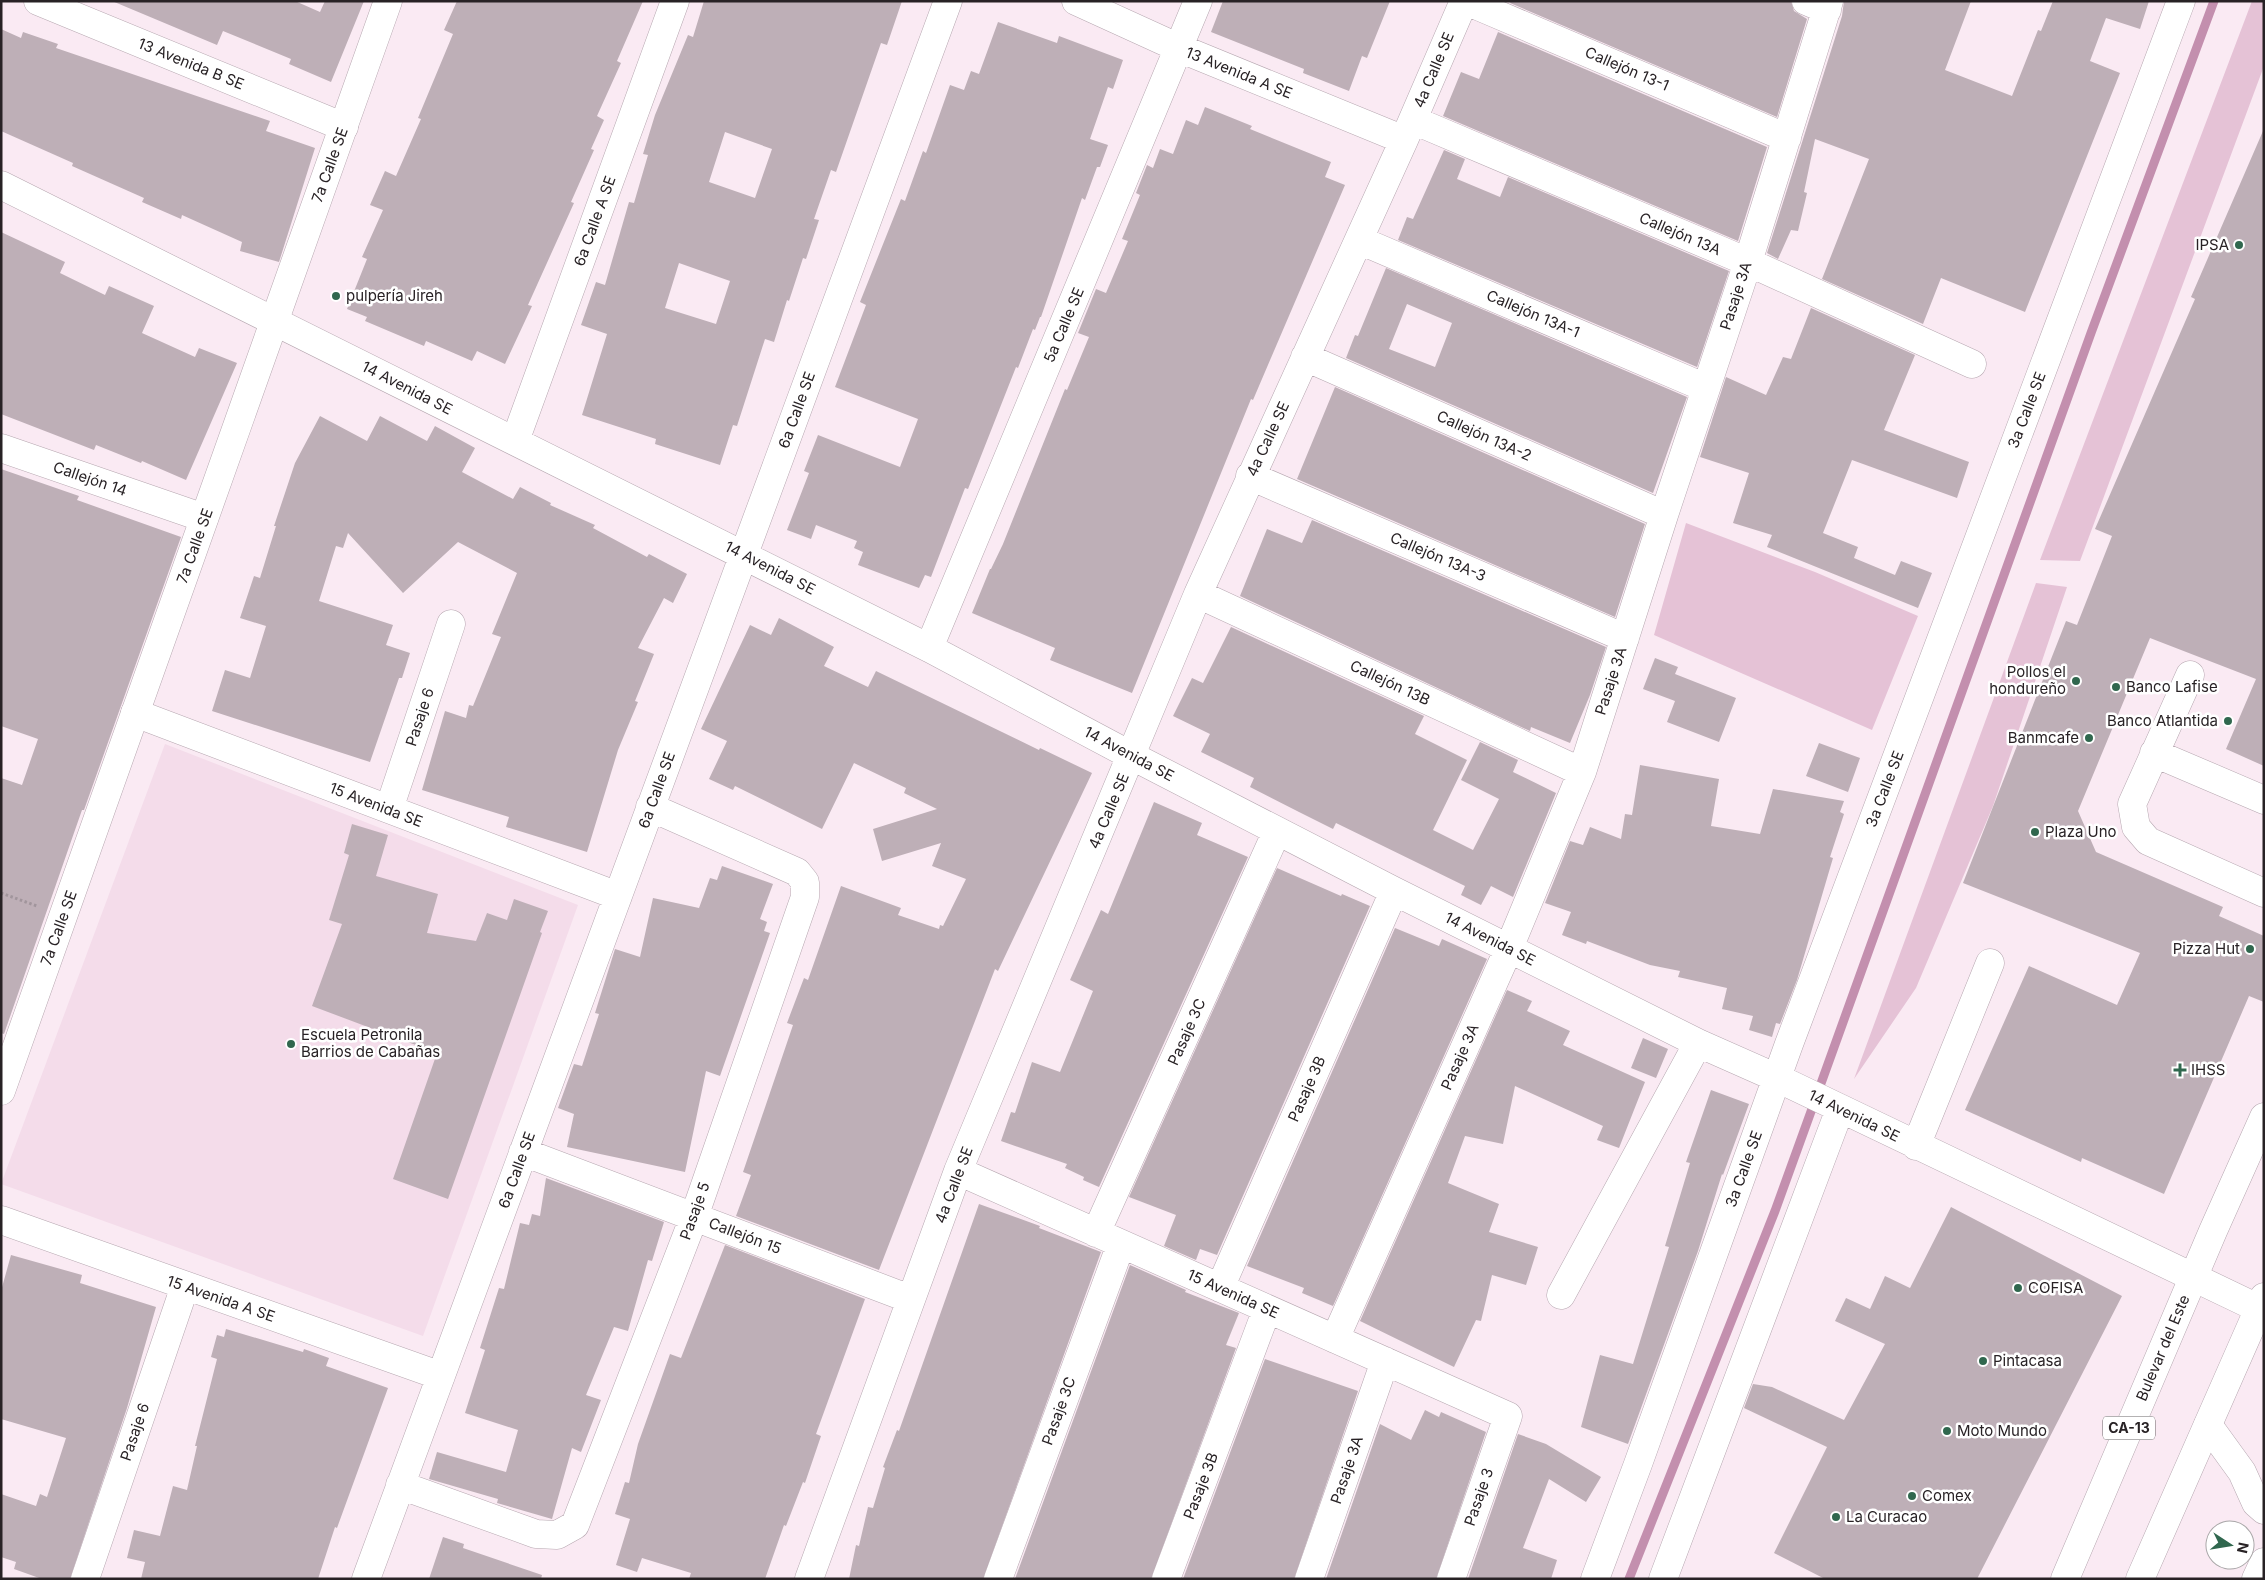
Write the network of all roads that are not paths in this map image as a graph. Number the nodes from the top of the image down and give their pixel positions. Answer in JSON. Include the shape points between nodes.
{"nodes":[{"id":1,"x":38,"y":1,"type":"edge"},
{"id":2,"x":388,"y":1,"type":"edge"},
{"id":3,"x":674,"y":1,"type":"edge"},
{"id":4,"x":948,"y":1,"type":"edge"},
{"id":5,"x":1076,"y":1,"type":"edge"},
{"id":6,"x":1198,"y":1,"type":"edge"},
{"id":7,"x":1465,"y":1,"type":"edge"},
{"id":8,"x":2181,"y":1,"type":"edge"},
{"id":9,"x":1821,"y":4,"type":"edge"},
{"id":10,"x":1179,"y":48,"type":"junction"},
{"id":11,"x":344,"y":127,"type":"junction"},
{"id":12,"x":1408,"y":130,"type":"junction"},
{"id":13,"x":1787,"y":138,"type":"junction"},
{"id":14,"x":1,"y":185,"type":"edge"},
{"id":15,"x":1359,"y":240,"type":"junction"},
{"id":16,"x":1748,"y":262,"type":"junction"},
{"id":17,"x":274,"y":321,"type":"junction"},
{"id":18,"x":1305,"y":357,"type":"junction"},
{"id":19,"x":1972,"y":364,"type":"dead end"},
{"id":20,"x":1706,"y":388,"type":"junction"},
{"id":21,"x":514,"y":441,"type":"junction"},
{"id":22,"x":1,"y":448,"type":"edge"},
{"id":23,"x":1250,"y":476,"type":"junction"},
{"id":24,"x":192,"y":514,"type":"junction"},
{"id":25,"x":1664,"y":515,"type":"junction"},
{"id":26,"x":743,"y":555,"type":"junction"},
{"id":27,"x":1198,"y":594,"type":"junction"},
{"id":28,"x":451,"y":624,"type":"dead end"},
{"id":29,"x":1625,"y":638,"type":"junction"},
{"id":30,"x":929,"y":648,"type":"junction"},
{"id":31,"x":2190,"y":675,"type":"dead end"},
{"id":32,"x":135,"y":713,"type":"junction"},
{"id":33,"x":2154,"y":753,"type":"junction"},
{"id":34,"x":1132,"y":756,"type":"junction"},
{"id":35,"x":1582,"y":772,"type":"junction"},
{"id":36,"x":2264,"y":800,"type":"edge"},
{"id":37,"x":650,"y":807,"type":"junction"},
{"id":38,"x":389,"y":809,"type":"junction"},
{"id":39,"x":1277,"y":831,"type":"junction"},
{"id":40,"x":1394,"y":890,"type":"junction"},
{"id":41,"x":2264,"y":893,"type":"edge"},
{"id":42,"x":618,"y":896,"type":"junction"},
{"id":43,"x":1509,"y":948,"type":"junction"},
{"id":44,"x":1990,"y":963,"type":"dead end"},
{"id":45,"x":1698,"y":1044,"type":"junction"},
{"id":46,"x":1776,"y":1078,"type":"junction"},
{"id":47,"x":1,"y":1091,"type":"edge"},
{"id":48,"x":1840,"y":1109,"type":"junction"},
{"id":49,"x":2264,"y":1117,"type":"edge"},
{"id":50,"x":1916,"y":1146,"type":"junction"},
{"id":51,"x":523,"y":1152,"type":"junction"},
{"id":52,"x":958,"y":1172,"type":"junction"},
{"id":53,"x":694,"y":1217,"type":"junction"},
{"id":54,"x":1,"y":1220,"type":"edge"},
{"id":55,"x":1096,"y":1233,"type":"junction"},
{"id":56,"x":1121,"y":1244,"type":"junction"},
{"id":57,"x":2194,"y":1278,"type":"junction"},
{"id":58,"x":185,"y":1286,"type":"junction"},
{"id":59,"x":1220,"y":1288,"type":"junction"},
{"id":60,"x":1561,"y":1295,"type":"dead end"},
{"id":61,"x":910,"y":1299,"type":"junction"},
{"id":62,"x":2262,"y":1305,"type":"edge"},
{"id":63,"x":1267,"y":1309,"type":"junction"},
{"id":64,"x":1335,"y":1339,"type":"junction"},
{"id":65,"x":1385,"y":1361,"type":"junction"},
{"id":66,"x":440,"y":1376,"type":"junction"},
{"id":67,"x":1508,"y":1416,"type":"joint"},
{"id":68,"x":2208,"y":1425,"type":"junction"},
{"id":69,"x":400,"y":1485,"type":"junction"},
{"id":70,"x":2264,"y":1510,"type":"edge"},
{"id":71,"x":2264,"y":1562,"type":"edge"},
{"id":72,"x":813,"y":1577,"type":"edge"},
{"id":73,"x":85,"y":1579,"type":"edge"},
{"id":74,"x":366,"y":1579,"type":"edge"},
{"id":75,"x":998,"y":1579,"type":"edge"},
{"id":76,"x":1166,"y":1579,"type":"edge"},
{"id":77,"x":1309,"y":1579,"type":"edge"},
{"id":78,"x":1451,"y":1579,"type":"edge"},
{"id":79,"x":1595,"y":1579,"type":"edge"},
{"id":80,"x":1663,"y":1579,"type":"edge"},
{"id":81,"x":2065,"y":1579,"type":"edge"},
{"id":82,"x":2140,"y":1579,"type":"edge"},
{"id":83,"x":2256,"y":1579,"type":"edge"}],
"edges":[{"from":1,"to":11,"type":"main road","name":"13 Avenida B SE"},
{"from":2,"to":11,"type":"main road","name":"7a Calle SE"},
{"from":3,"to":21,"type":"main road","name":"6a Calle A SE"},
{"from":4,"to":26,"type":"main road","name":"6a Calle SE"},
{"from":5,"to":10,"type":"main road","name":"13 Avenida A SE"},
{"from":6,"to":10,"type":"main road","name":"5a Calle SE"},
{"from":7,"to":12,"type":"main road","name":"4a Calle SE"},
{"from":7,"to":13,"type":"main road","name":"Callejón 13-1"},
{"from":8,"to":46,"type":"main road","name":"3a Calle SE"},
{"from":9,"to":13,"type":"main road","name":"Pasaje 3A"},
{"from":10,"to":12,"type":"main road","name":"13 Avenida A SE"},
{"from":10,"to":30,"type":"main road","name":"5a Calle SE"},
{"from":11,"to":17,"type":"main road","name":"7a Calle SE"},
{"from":12,"to":15,"type":"main road","name":"4a Calle SE"},
{"from":12,"to":16,"type":"main road","name":"Callejón 13A"},
{"from":13,"to":16,"type":"main road","name":"Pasaje 3A"},
{"from":14,"to":17,"type":"main road","name":"14 Avenida SE"},
{"from":15,"to":18,"type":"main road","name":"4a Calle SE"},
{"from":15,"to":20,"type":"main road","name":"Callejón 13A-1"},
{"from":16,"to":19,"type":"main road","name":"Callejón 13A"},
{"from":16,"to":20,"type":"main road","name":"Pasaje 3A"},
{"from":17,"to":21,"type":"main road","name":"14 Avenida SE"},
{"from":17,"to":24,"type":"main road","name":"7a Calle SE"},
{"from":18,"to":23,"type":"main road","name":"4a Calle SE"},
{"from":18,"to":25,"type":"main road","name":"Callejón 13A-2"},
{"from":20,"to":25,"type":"main road","name":"Pasaje 3A"},
{"from":21,"to":26,"type":"main road","name":"14 Avenida SE"},
{"from":22,"to":24,"type":"main road","name":"Callejón 14"},
{"from":23,"to":27,"type":"main road","name":"4a Calle SE"},
{"from":23,"to":29,"type":"main road","name":"Callejón 13A-3"},
{"from":24,"to":32,"type":"main road","name":"7a Calle SE"},
{"from":25,"to":29,"type":"main road","name":"Pasaje 3A"},
{"from":26,"to":30,"type":"main road","name":"14 Avenida SE"},
{"from":26,"to":37,"type":"main road","name":"6a Calle SE"},
{"from":27,"to":34,"type":"main road","name":"4a Calle SE"},
{"from":27,"to":35,"type":"main road","name":"Callejón 13B"},
{"from":28,"to":38,"type":"main road","name":"Pasaje 6"},
{"from":29,"to":35,"type":"main road","name":"Pasaje 3A"},
{"from":30,"to":34,"type":"main road","name":"14 Avenida SE"},
{"from":31,"to":33,"type":"main road"},
{"from":32,"to":38,"type":"main road","name":"15 Avenida SE"},
{"from":32,"to":47,"type":"main road","name":"7a Calle SE"},
{"from":33,"to":36,"type":"main road"},
{"from":33,"to":41,"type":"main road","via":[[2132,804],[2136,827],[2148,841]]},
{"from":34,"to":39,"type":"main road","name":"14 Avenida SE"},
{"from":34,"to":52,"type":"main road","name":"4a Calle SE"},
{"from":35,"to":43,"type":"main road","name":"Pasaje 3A"},
{"from":37,"to":42,"type":"main road","name":"6a Calle SE"},
{"from":37,"to":53,"type":"main road","name":"Pasaje 5","via":[[797,872],[805,882],[805,897]]},
{"from":38,"to":42,"type":"main road","name":"15 Avenida SE"},
{"from":39,"to":40,"type":"main road","name":"14 Avenida SE"},
{"from":39,"to":55,"type":"main road","name":"Pasaje 3C"},
{"from":40,"to":43,"type":"main road","name":"14 Avenida SE"},
{"from":40,"to":59,"type":"main road","name":"Pasaje 3B"},
{"from":42,"to":51,"type":"main road","name":"6a Calle SE"},
{"from":43,"to":45,"type":"main road","name":"14 Avenida SE"},
{"from":43,"to":64,"type":"main road","name":"Pasaje 3A"},
{"from":44,"to":50,"type":"main road"},
{"from":45,"to":46,"type":"main road","name":"14 Avenida SE"},
{"from":45,"to":60,"type":"main road"},
{"from":46,"to":48,"type":"main road","name":"14 Avenida SE"},
{"from":46,"to":79,"type":"main road","name":"3a Calle SE"},
{"from":48,"to":50,"type":"main road","name":"14 Avenida SE"},
{"from":48,"to":80,"type":"main road"},
{"from":49,"to":57,"type":"main road","name":"Bulevar del Este","number":"CA-13"},
{"from":50,"to":57,"type":"main road","name":"14 Avenida SE"},
{"from":51,"to":53,"type":"main road","name":"Callejón 15"},
{"from":51,"to":66,"type":"main road","name":"6a Calle SE"},
{"from":52,"to":55,"type":"main road","name":"15 Avenida SE"},
{"from":52,"to":61,"type":"main road","name":"4a Calle SE"},
{"from":53,"to":61,"type":"main road","name":"Callejón 15"},
{"from":53,"to":69,"type":"main road","name":"Pasaje 5","via":[[574,1525],[557,1536],[536,1534]]},
{"from":54,"to":58,"type":"main road","name":"15 Avenida A SE"},
{"from":55,"to":56,"type":"main road","name":"15 Avenida SE"},
{"from":56,"to":59,"type":"main road","name":"15 Avenida SE"},
{"from":56,"to":75,"type":"main road","name":"Pasaje 3C"},
{"from":57,"to":62,"type":"main road","name":"14 Avenida SE"},
{"from":57,"to":81,"type":"main road","name":"Bulevar del Este","number":"CA-13"},
{"from":58,"to":66,"type":"main road","name":"15 Avenida A SE"},
{"from":58,"to":73,"type":"main road","name":"Pasaje 6"},
{"from":59,"to":63,"type":"main road","name":"15 Avenida SE"},
{"from":61,"to":72,"type":"main road","name":"4a Calle SE"},
{"from":62,"to":68,"type":"main road"},
{"from":63,"to":64,"type":"main road","name":"15 Avenida SE"},
{"from":63,"to":76,"type":"main road","name":"Pasaje 3B"},
{"from":64,"to":65,"type":"main road","name":"15 Avenida SE"},
{"from":65,"to":67,"type":"main road","name":"15 Avenida SE"},
{"from":65,"to":77,"type":"main road","name":"Pasaje 3A"},
{"from":66,"to":69,"type":"main road","name":"6a Calle SE"},
{"from":67,"to":78,"type":"main road","name":"Pasaje 3"},
{"from":68,"to":70,"type":"main road","via":[[2242,1472],[2256,1503]]},
{"from":68,"to":82,"type":"main road"},
{"from":69,"to":74,"type":"main road","name":"6a Calle SE"},
{"from":71,"to":83,"type":"main road"}]}
